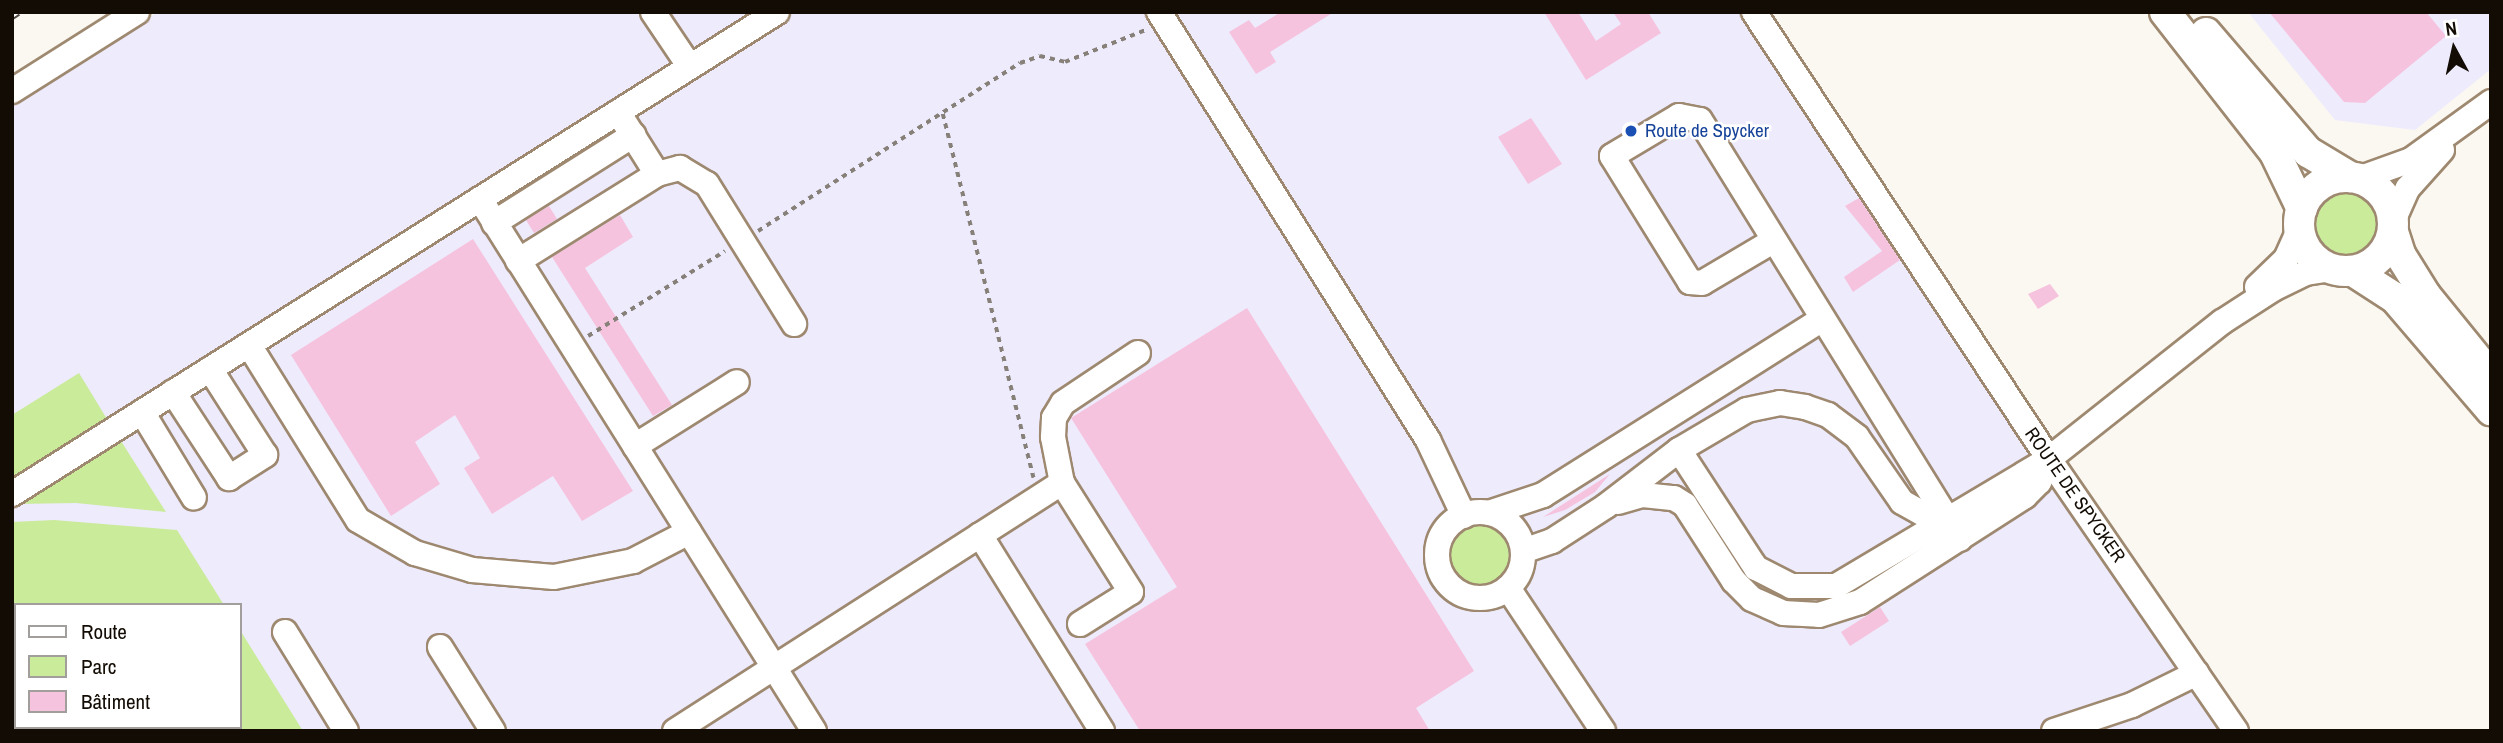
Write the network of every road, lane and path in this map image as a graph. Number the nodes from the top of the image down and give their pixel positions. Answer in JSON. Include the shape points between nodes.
{"nodes":[{"id":1,"x":137,"y":12,"type":"edge"},
{"id":2,"x":653,"y":12,"type":"edge"},
{"id":3,"x":777,"y":12,"type":"edge"},
{"id":4,"x":1754,"y":12,"type":"edge"},
{"id":5,"x":2165,"y":12,"type":"edge"},
{"id":6,"x":2189,"y":12,"type":"edge"},
{"id":7,"x":1162,"y":17,"type":"edge"},
{"id":8,"x":690,"y":67,"type":"junction"},
{"id":9,"x":12,"y":91,"type":"edge"},
{"id":10,"x":2491,"y":102,"type":"edge"},
{"id":11,"x":618,"y":112,"type":"junction"},
{"id":12,"x":943,"y":114,"type":"junction"},
{"id":13,"x":2466,"y":124,"type":"junction"},
{"id":14,"x":633,"y":135,"type":"junction"},
{"id":15,"x":657,"y":174,"type":"junction"},
{"id":16,"x":2354,"y":178,"type":"junction"},
{"id":17,"x":480,"y":200,"type":"junction"},
{"id":18,"x":2301,"y":219,"type":"junction"},
{"id":19,"x":494,"y":223,"type":"junction"},
{"id":20,"x":2393,"y":227,"type":"junction"},
{"id":21,"x":743,"y":240,"type":"junction"},
{"id":22,"x":1773,"y":241,"type":"junction"},
{"id":23,"x":519,"y":261,"type":"junction"},
{"id":24,"x":2343,"y":270,"type":"junction"},
{"id":25,"x":1822,"y":319,"type":"junction"},
{"id":26,"x":2222,"y":322,"type":"junction"},
{"id":27,"x":794,"y":324,"type":"dead end"},
{"id":28,"x":249,"y":345,"type":"junction"},
{"id":29,"x":572,"y":346,"type":"junction"},
{"id":30,"x":1138,"y":353,"type":"dead end"},
{"id":31,"x":210,"y":369,"type":"junction"},
{"id":32,"x":2491,"y":376,"type":"edge"},
{"id":33,"x":737,"y":382,"type":"dead end"},
{"id":34,"x":173,"y":393,"type":"junction"},
{"id":35,"x":2491,"y":410,"type":"edge"},
{"id":36,"x":142,"y":412,"type":"junction"},
{"id":37,"x":635,"y":446,"type":"junction"},
{"id":38,"x":1679,"y":450,"type":"junction"},
{"id":39,"x":2049,"y":459,"type":"junction"},
{"id":40,"x":1062,"y":483,"type":"junction"},
{"id":41,"x":12,"y":494,"type":"edge"},
{"id":42,"x":1543,"y":495,"type":"junction"},
{"id":43,"x":194,"y":498,"type":"dead end"},
{"id":44,"x":1039,"y":498,"type":"junction"},
{"id":45,"x":1606,"y":506,"type":"junction"},
{"id":46,"x":1489,"y":513,"type":"junction"},
{"id":47,"x":1464,"y":516,"type":"junction"},
{"id":48,"x":1953,"y":529,"type":"junction"},
{"id":49,"x":689,"y":532,"type":"junction"},
{"id":50,"x":980,"y":535,"type":"junction"},
{"id":51,"x":1522,"y":545,"type":"junction"},
{"id":52,"x":1508,"y":588,"type":"junction"},
{"id":53,"x":1080,"y":624,"type":"dead end"},
{"id":54,"x":285,"y":632,"type":"dead end"},
{"id":55,"x":440,"y":647,"type":"dead end"},
{"id":56,"x":774,"y":667,"type":"junction"},
{"id":57,"x":2197,"y":673,"type":"junction"},
{"id":58,"x":346,"y":731,"type":"edge"},
{"id":59,"x":493,"y":731,"type":"edge"},
{"id":60,"x":675,"y":731,"type":"edge"},
{"id":61,"x":814,"y":731,"type":"edge"},
{"id":62,"x":1102,"y":731,"type":"edge"},
{"id":63,"x":1603,"y":731,"type":"edge"},
{"id":64,"x":2054,"y":731,"type":"edge"},
{"id":65,"x":2236,"y":731,"type":"edge"}],
"edges":[{"from":1,"to":9,"type":"street"},
{"from":2,"to":8,"type":"street"},
{"from":3,"to":8,"type":"street"},
{"from":4,"to":39,"type":"street","name":"ROUTE DE SPYCKER"},
{"from":5,"to":18,"type":"main road","via":[[2275,153]]},
{"from":6,"to":16,"type":"main road","via":[[2301,144],[2323,164]]},
{"from":7,"to":12,"type":"path","via":[[1065,62],[1040,57],[1020,63]]},
{"from":7,"to":47,"type":"street","via":[[1429,440]]},
{"from":8,"to":11,"type":"street"},
{"from":10,"to":13,"type":"street"},
{"from":11,"to":14,"type":"street"},
{"from":11,"to":17,"type":"street"},
{"from":12,"to":21,"type":"path"},
{"from":12,"to":44,"type":"path"},
{"from":13,"to":16,"type":"street","via":[[2399,167]]},
{"from":13,"to":20,"type":"street","via":[[2408,188]]},
{"from":14,"to":15,"type":"street"},
{"from":14,"to":19,"type":"street"},
{"from":15,"to":21,"type":"street","via":[[674,167],[702,180]]},
{"from":15,"to":23,"type":"street"},
{"from":16,"to":18,"type":"main road","via":[[2320,185]]},
{"from":16,"to":20,"type":"main road","via":[[2384,196]]},
{"from":17,"to":19,"type":"street"},
{"from":17,"to":28,"type":"street"},
{"from":18,"to":24,"type":"main road","via":[[2310,254]]},
{"from":18,"to":26,"type":"street","via":[[2286,259]]},
{"from":19,"to":23,"type":"street"},
{"from":20,"to":24,"type":"main road","via":[[2381,256]]},
{"from":20,"to":32,"type":"main road","via":[[2405,263],[2426,296]]},
{"from":21,"to":27,"type":"street"},
{"from":21,"to":29,"type":"path"},
{"from":22,"to":22,"type":"street","via":[[1754,202],[1695,117],[1679,116],[1612,156],[1690,282],[1702,283]]},
{"from":22,"to":25,"type":"street"},
{"from":23,"to":29,"type":"street"},
{"from":24,"to":26,"type":"street","via":[[2290,280]]},
{"from":24,"to":35,"type":"main road","via":[[2395,298]]},
{"from":25,"to":42,"type":"street"},
{"from":25,"to":48,"type":"street"},
{"from":26,"to":39,"type":"street"},
{"from":28,"to":31,"type":"street"},
{"from":28,"to":49,"type":"street","via":[[358,520],[415,553],[462,568],[554,577],[633,561]]},
{"from":29,"to":37,"type":"street"},
{"from":30,"to":40,"type":"street","via":[[1058,407],[1053,437]]},
{"from":31,"to":34,"type":"street"},
{"from":31,"to":34,"type":"street","via":[[265,455],[229,478]]},
{"from":33,"to":37,"type":"street"},
{"from":34,"to":36,"type":"street"},
{"from":36,"to":41,"type":"street"},
{"from":36,"to":43,"type":"street"},
{"from":37,"to":49,"type":"street"},
{"from":38,"to":45,"type":"street"},
{"from":38,"to":48,"type":"street","via":[[1747,410],[1780,403],[1805,407],[1828,415],[1857,437],[1902,502]]},
{"from":38,"to":48,"type":"street","via":[[1742,552],[1762,573],[1791,586],[1819,589],[1843,583]]},
{"from":39,"to":48,"type":"street"},
{"from":39,"to":57,"type":"street","name":"ROUTE DE SPYCKER"},
{"from":40,"to":44,"type":"street"},
{"from":40,"to":53,"type":"street","via":[[1131,592]]},
{"from":42,"to":46,"type":"street"},
{"from":42,"to":51,"type":"street","via":[[1529,513]]},
{"from":44,"to":50,"type":"street"},
{"from":45,"to":48,"type":"street","via":[[1643,495],[1674,498],[1685,505],[1744,592],[1774,610],[1800,615],[1827,614],[1853,606]]},
{"from":45,"to":51,"type":"street","via":[[1552,541]]},
{"from":46,"to":47,"type":"street"},
{"from":46,"to":51,"type":"street","via":[[1506,521]]},
{"from":47,"to":52,"type":"street","via":[[1448,526],[1439,542],[1437,561],[1444,578],[1456,591],[1474,598],[1492,597]]},
{"from":49,"to":56,"type":"street"},
{"from":50,"to":56,"type":"street"},
{"from":50,"to":62,"type":"street"},
{"from":51,"to":52,"type":"street","via":[[1521,569]]},
{"from":52,"to":63,"type":"street"},
{"from":54,"to":58,"type":"street"},
{"from":55,"to":59,"type":"street"},
{"from":56,"to":60,"type":"street"},
{"from":56,"to":61,"type":"street"},
{"from":57,"to":64,"type":"street","via":[[2132,705]]},
{"from":57,"to":65,"type":"street","name":"ROUTE DE SPYCKER"}]}
